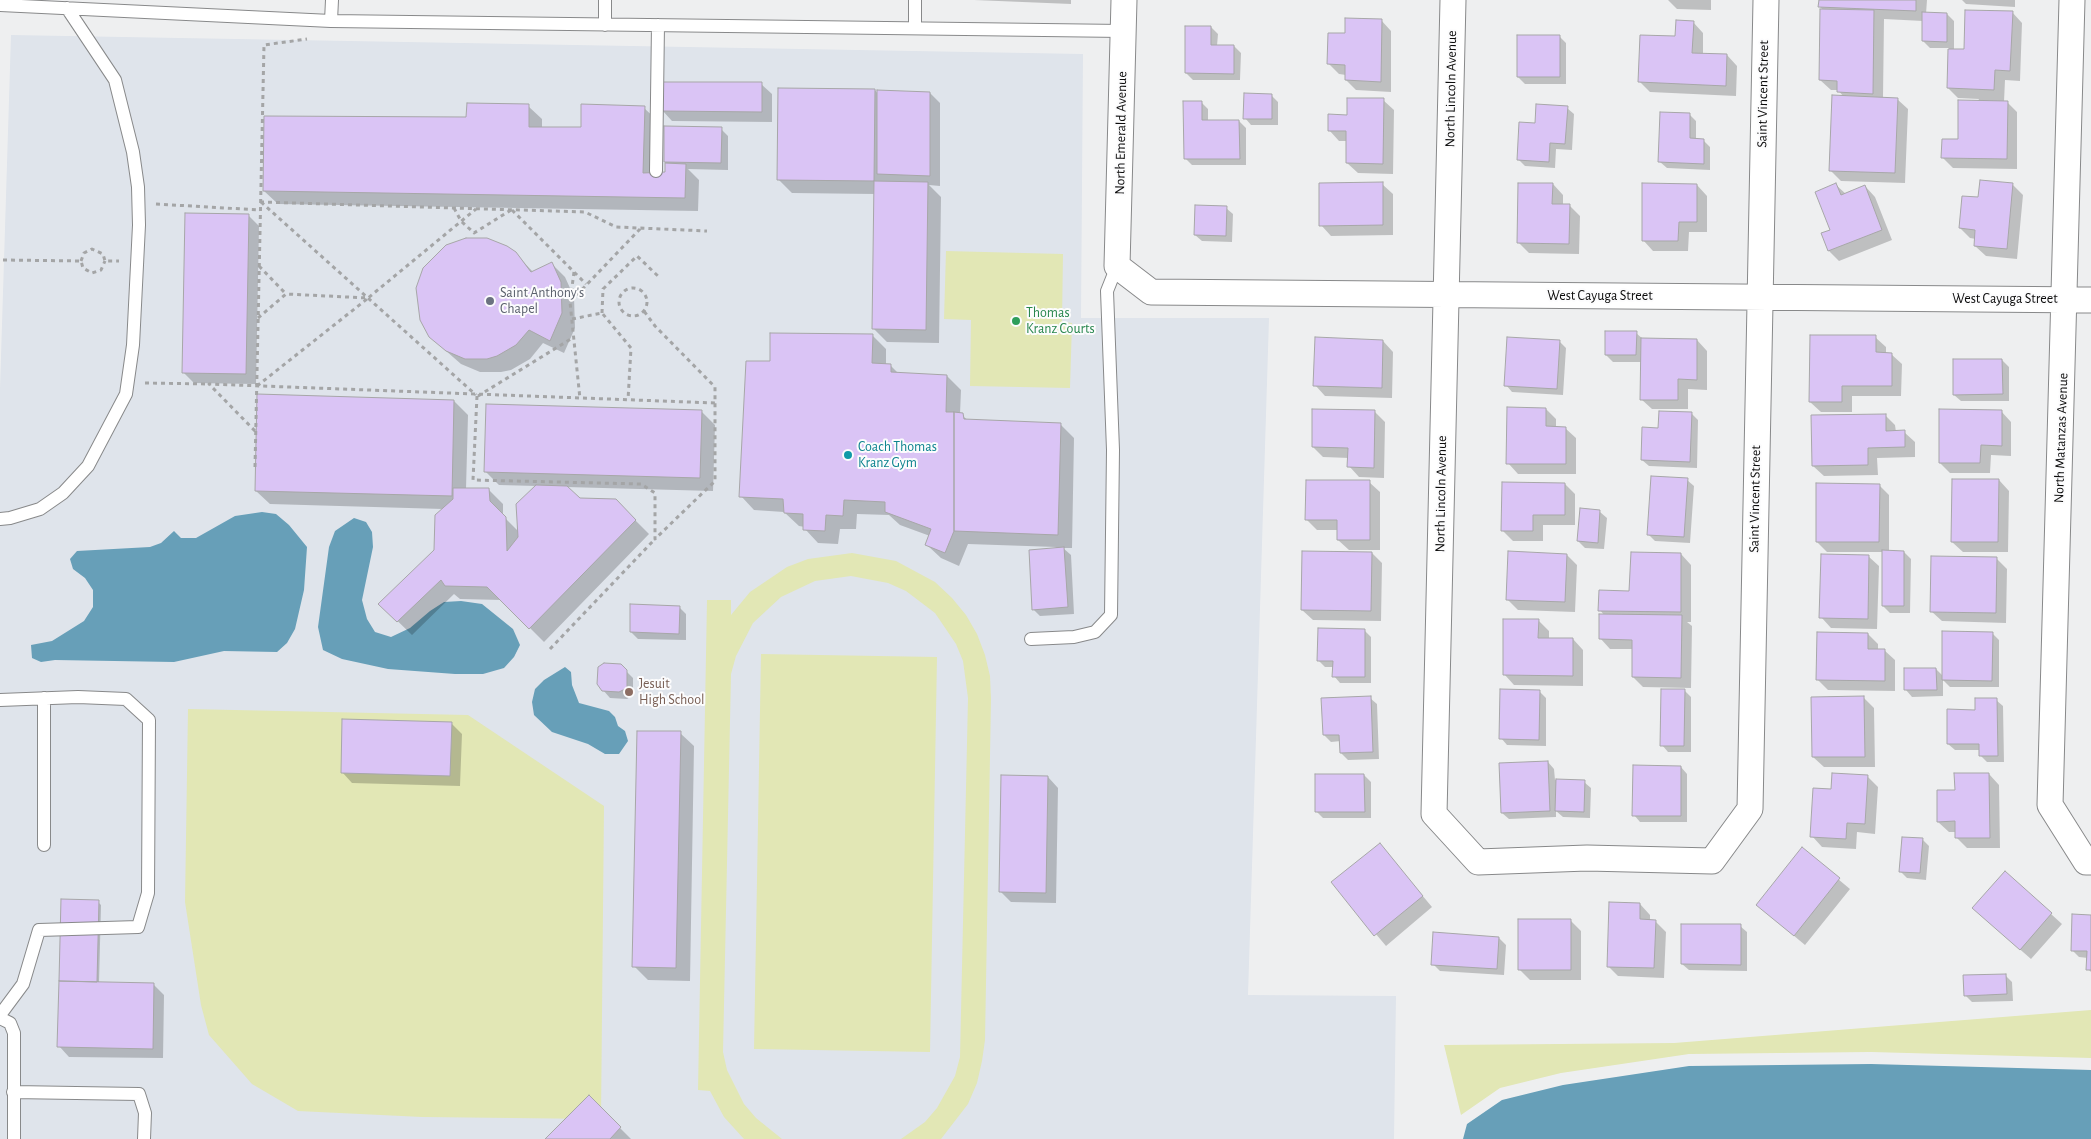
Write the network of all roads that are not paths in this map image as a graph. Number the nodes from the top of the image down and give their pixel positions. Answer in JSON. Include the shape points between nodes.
{"nodes":[{"id":1,"x":332,"y":0,"type":"edge"},
{"id":2,"x":605,"y":0,"type":"edge"},
{"id":3,"x":915,"y":0,"type":"edge"},
{"id":4,"x":1124,"y":0,"type":"edge"},
{"id":5,"x":1453,"y":0,"type":"edge"},
{"id":6,"x":1766,"y":0,"type":"edge"},
{"id":7,"x":2072,"y":0,"type":"edge"},
{"id":8,"x":0,"y":5,"type":"edge"},
{"id":9,"x":67,"y":8,"type":"junction"},
{"id":10,"x":331,"y":21,"type":"junction"},
{"id":11,"x":605,"y":25,"type":"junction"},
{"id":12,"x":658,"y":25,"type":"junction"},
{"id":13,"x":915,"y":28,"type":"junction"},
{"id":14,"x":1123,"y":31,"type":"junction"},
{"id":15,"x":656,"y":171,"type":"dead end"},
{"id":16,"x":1117,"y":266,"type":"junction"},
{"id":17,"x":1446,"y":295,"type":"junction"},
{"id":18,"x":1759,"y":298,"type":"junction"},
{"id":19,"x":2065,"y":299,"type":"junction"},
{"id":20,"x":2091,"y":300,"type":"edge"},
{"id":21,"x":0,"y":519,"type":"edge"},
{"id":22,"x":1031,"y":639,"type":"dead end"},
{"id":23,"x":44,"y":698,"type":"junction"},
{"id":24,"x":0,"y":700,"type":"edge"},
{"id":25,"x":44,"y":845,"type":"dead end"},
{"id":26,"x":1587,"y":858,"type":"joint"},
{"id":27,"x":2091,"y":862,"type":"edge"},
{"id":28,"x":0,"y":1016,"type":"edge"},
{"id":29,"x":13,"y":1092,"type":"junction"},
{"id":30,"x":14,"y":1139,"type":"edge"},
{"id":31,"x":144,"y":1139,"type":"edge"}],
"edges":[{"from":1,"to":10,"type":"lane"},
{"from":2,"to":11,"type":"lane"},
{"from":3,"to":13,"type":"lane"},
{"from":4,"to":14,"type":"street","name":"North Emerald Avenue"},
{"from":5,"to":17,"type":"street","name":"North Lincoln Avenue"},
{"from":6,"to":18,"type":"street","name":"Saint Vincent Street"},
{"from":7,"to":19,"type":"street","name":"North Matanzas Avenue"},
{"from":8,"to":9,"type":"lane"},
{"from":9,"to":10,"type":"lane"},
{"from":9,"to":21,"type":"lane","via":[[115,80],[133,152],[138,205],[133,345],[126,394],[88,466],[63,493],[40,509]]},
{"from":10,"to":11,"type":"lane"},
{"from":11,"to":12,"type":"lane"},
{"from":12,"to":13,"type":"lane"},
{"from":12,"to":15,"type":"lane"},
{"from":13,"to":14,"type":"lane"},
{"from":14,"to":16,"type":"street","name":"North Emerald Avenue"},
{"from":16,"to":17,"type":"street","name":"West Cayuga Street","via":[[1151,292]]},
{"from":16,"to":22,"type":"lane","via":[[1107,291],[1113,450],[1111,615],[1096,632],[1074,637]]},
{"from":17,"to":18,"type":"street","name":"West Cayuga Street"},
{"from":17,"to":26,"type":"street","name":"North Lincoln Avenue","via":[[1434,814],[1478,862]]},
{"from":18,"to":19,"type":"street","name":"West Cayuga Street"},
{"from":18,"to":26,"type":"street","name":"Saint Vincent Street","via":[[1750,809],[1712,861]]},
{"from":19,"to":20,"type":"street","name":"West Cayuga Street"},
{"from":19,"to":27,"type":"street","name":"North Matanzas Avenue","via":[[2050,805],[2086,862]]},
{"from":23,"to":24,"type":"lane"},
{"from":23,"to":25,"type":"lane"},
{"from":23,"to":28,"type":"lane","via":[[126,699],[149,720],[148,893],[138,928],[39,930],[23,984]]},
{"from":28,"to":29,"type":"lane","via":[[10,1023],[14,1033]]},
{"from":29,"to":30,"type":"lane"},
{"from":29,"to":31,"type":"lane","via":[[139,1094],[145,1113]]}]}
